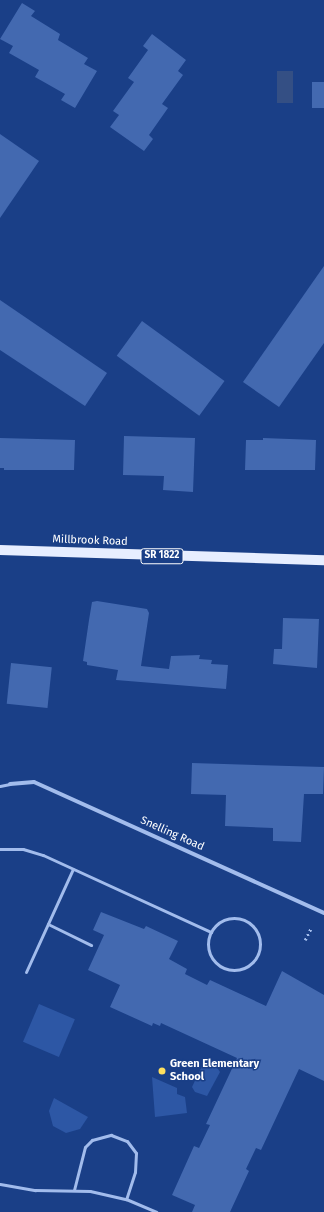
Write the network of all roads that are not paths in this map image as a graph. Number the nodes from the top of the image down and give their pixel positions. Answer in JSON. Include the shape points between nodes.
{"nodes":[{"id":1,"x":0,"y":550,"type":"edge"},
{"id":2,"x":324,"y":560,"type":"edge"},
{"id":3,"x":10,"y":784,"type":"joint"},
{"id":4,"x":0,"y":786,"type":"edge"},
{"id":5,"x":0,"y":849,"type":"edge"},
{"id":6,"x":73,"y":869,"type":"junction"},
{"id":7,"x":324,"y":913,"type":"edge"},
{"id":8,"x":48,"y":924,"type":"junction"},
{"id":9,"x":211,"y":932,"type":"junction"},
{"id":10,"x":91,"y":945,"type":"dead end"},
{"id":11,"x":26,"y":972,"type":"dead end"},
{"id":12,"x":0,"y":1184,"type":"edge"},
{"id":13,"x":74,"y":1190,"type":"junction"},
{"id":14,"x":126,"y":1200,"type":"junction"},
{"id":15,"x":156,"y":1212,"type":"edge"}],
"edges":[{"from":1,"to":2,"type":"main road","name":"Millbrook Road","number":"SR 1822"},
{"from":3,"to":4,"type":"lane"},
{"from":3,"to":7,"type":"street","name":"Snelling Road","via":[[34,782]]},
{"from":5,"to":6,"type":"lane","via":[[23,849]]},
{"from":6,"to":8,"type":"lane"},
{"from":6,"to":9,"type":"lane"},
{"from":8,"to":10,"type":"lane"},
{"from":8,"to":11,"type":"lane"},
{"from":9,"to":9,"type":"lane","via":[[209,949],[212,957],[221,966],[233,970],[242,969],[256,959],[259,934],[248,922],[231,918],[223,920]]},
{"from":12,"to":13,"type":"lane","via":[[23,1189]]},
{"from":13,"to":14,"type":"lane","via":[[90,1191]]},
{"from":13,"to":14,"type":"lane","via":[[85,1147],[92,1140],[102,1136],[115,1136],[127,1141],[136,1153],[136,1163]]},
{"from":14,"to":15,"type":"lane"}]}
